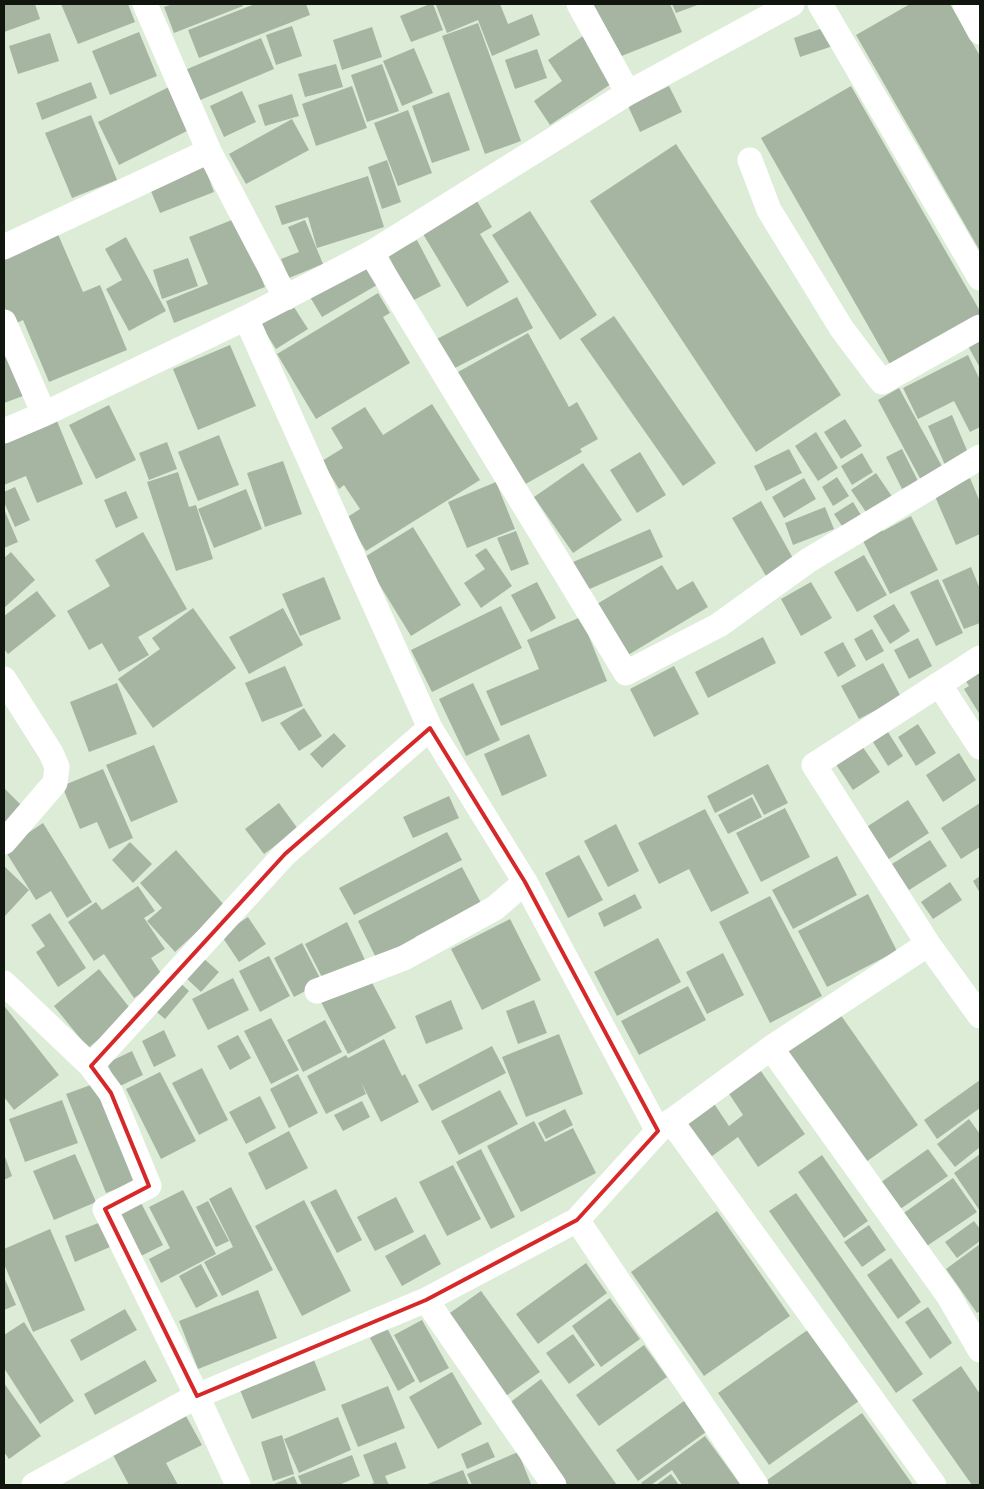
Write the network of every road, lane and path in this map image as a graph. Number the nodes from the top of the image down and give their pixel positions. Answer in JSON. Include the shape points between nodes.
{"nodes":[{"id":1,"x":145,"y":4,"type":"edge"},
{"id":2,"x":579,"y":4,"type":"edge"},
{"id":3,"x":792,"y":4,"type":"edge"},
{"id":4,"x":820,"y":4,"type":"edge"},
{"id":5,"x":965,"y":4,"type":"edge"},
{"id":6,"x":980,"y":32,"type":"edge"},
{"id":7,"x":628,"y":93,"type":"junction"},
{"id":8,"x":209,"y":151,"type":"junction"},
{"id":9,"x":750,"y":160,"type":"dead end"},
{"id":10,"x":4,"y":247,"type":"edge"},
{"id":11,"x":371,"y":253,"type":"junction"},
{"id":12,"x":980,"y":278,"type":"edge"},
{"id":13,"x":286,"y":298,"type":"junction"},
{"id":14,"x":246,"y":318,"type":"junction"},
{"id":15,"x":4,"y":322,"type":"edge"},
{"id":16,"x":980,"y":327,"type":"edge"},
{"id":17,"x":44,"y":414,"type":"junction"},
{"id":18,"x":4,"y":431,"type":"edge"},
{"id":19,"x":980,"y":457,"type":"edge"},
{"id":20,"x":980,"y":658,"type":"edge"},
{"id":21,"x":4,"y":679,"type":"edge"},
{"id":22,"x":940,"y":684,"type":"junction"},
{"id":23,"x":430,"y":728,"type":"junction"},
{"id":24,"x":980,"y":747,"type":"edge"},
{"id":25,"x":4,"y":842,"type":"edge"},
{"id":26,"x":525,"y":882,"type":"junction"},
{"id":27,"x":928,"y":944,"type":"junction"},
{"id":28,"x":4,"y":984,"type":"edge"},
{"id":29,"x":317,"y":991,"type":"dead end"},
{"id":30,"x":980,"y":1016,"type":"edge"},
{"id":31,"x":771,"y":1048,"type":"junction"},
{"id":32,"x":91,"y":1066,"type":"junction"},
{"id":33,"x":664,"y":1126,"type":"junction"},
{"id":34,"x":577,"y":1220,"type":"junction"},
{"id":35,"x":426,"y":1300,"type":"junction"},
{"id":36,"x":980,"y":1350,"type":"edge"},
{"id":37,"x":197,"y":1396,"type":"junction"},
{"id":38,"x":34,"y":1485,"type":"edge"},
{"id":39,"x":238,"y":1485,"type":"edge"},
{"id":40,"x":554,"y":1485,"type":"edge"},
{"id":41,"x":756,"y":1485,"type":"edge"},
{"id":42,"x":934,"y":1485,"type":"edge"}],
"edges":[{"from":1,"to":8,"type":"street"},
{"from":2,"to":7,"type":"street"},
{"from":3,"to":7,"type":"street"},
{"from":4,"to":12,"type":"street"},
{"from":5,"to":6,"type":"street"},
{"from":7,"to":11,"type":"street"},
{"from":8,"to":10,"type":"street"},
{"from":8,"to":13,"type":"street"},
{"from":9,"to":16,"type":"street","via":[[769,210],[842,329],[882,382]]},
{"from":11,"to":13,"type":"street"},
{"from":11,"to":19,"type":"street","via":[[626,673],[719,625],[809,560]]},
{"from":13,"to":14,"type":"street"},
{"from":14,"to":17,"type":"street"},
{"from":14,"to":23,"type":"street"},
{"from":15,"to":17,"type":"street"},
{"from":17,"to":18,"type":"street"},
{"from":20,"to":22,"type":"street"},
{"from":21,"to":25,"type":"street","via":[[56,766],[55,783]]},
{"from":22,"to":24,"type":"street"},
{"from":22,"to":27,"type":"street","via":[[814,765]]},
{"from":23,"to":26,"type":"street"},
{"from":23,"to":32,"type":"street","via":[[284,854]]},
{"from":26,"to":29,"type":"street","via":[[495,908],[404,958]]},
{"from":26,"to":33,"type":"street"},
{"from":27,"to":30,"type":"street"},
{"from":27,"to":31,"type":"street"},
{"from":28,"to":32,"type":"street"},
{"from":31,"to":33,"type":"street"},
{"from":31,"to":36,"type":"street","via":[[948,1295]]},
{"from":32,"to":37,"type":"street","via":[[111,1093],[149,1186],[105,1209]]},
{"from":33,"to":34,"type":"street"},
{"from":33,"to":42,"type":"street"},
{"from":34,"to":35,"type":"street"},
{"from":34,"to":41,"type":"street"},
{"from":35,"to":37,"type":"street"},
{"from":35,"to":40,"type":"street"},
{"from":37,"to":38,"type":"street"},
{"from":37,"to":39,"type":"street"}]}
